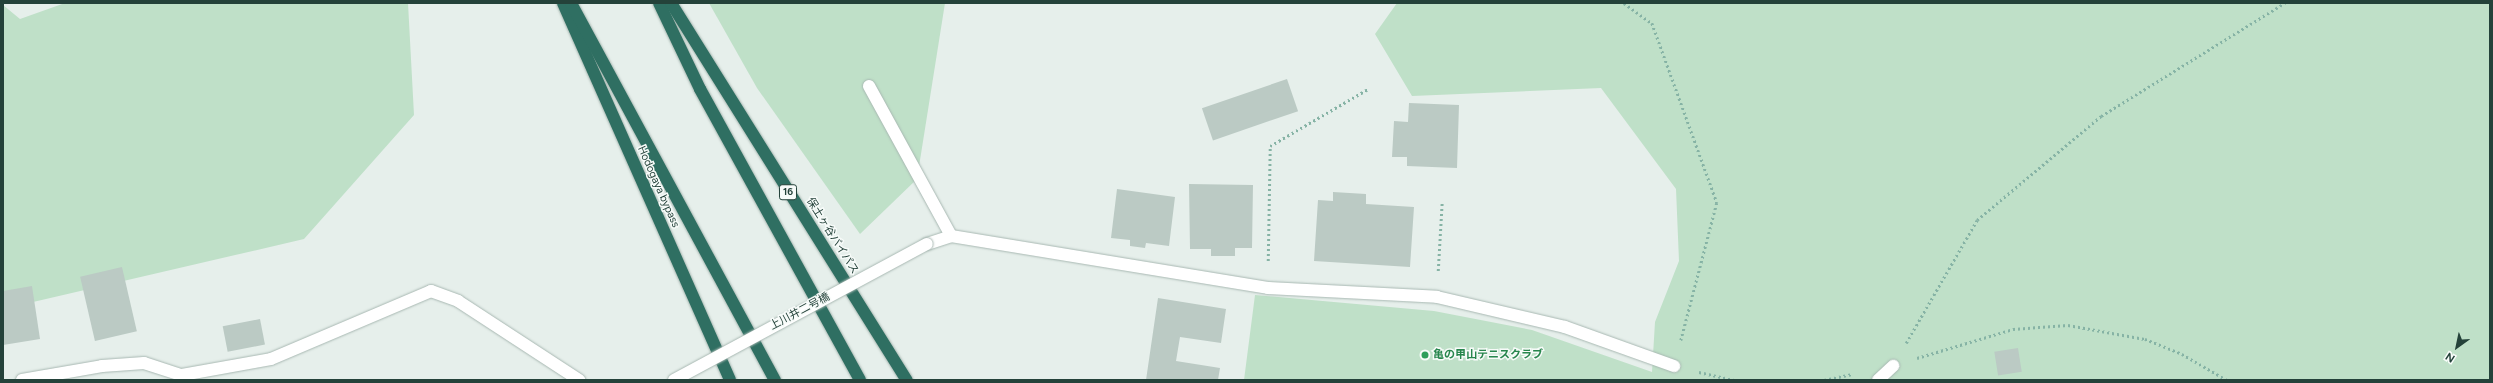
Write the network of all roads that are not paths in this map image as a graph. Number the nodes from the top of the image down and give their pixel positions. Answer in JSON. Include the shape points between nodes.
{"nodes":[{"id":1,"x":563,"y":3,"type":"edge"},
{"id":2,"x":571,"y":3,"type":"edge"},
{"id":3,"x":659,"y":3,"type":"edge"},
{"id":4,"x":671,"y":3,"type":"edge"},
{"id":5,"x":869,"y":86,"type":"dead end"},
{"id":6,"x":951,"y":236,"type":"junction"},
{"id":7,"x":1674,"y":366,"type":"road end"},
{"id":8,"x":1893,"y":366,"type":"road end"},
{"id":9,"x":22,"y":380,"type":"edge"},
{"id":10,"x":579,"y":380,"type":"edge"},
{"id":11,"x":674,"y":380,"type":"edge"},
{"id":12,"x":730,"y":380,"type":"edge"},
{"id":13,"x":775,"y":380,"type":"edge"},
{"id":14,"x":860,"y":380,"type":"edge"},
{"id":15,"x":907,"y":380,"type":"edge"},
{"id":16,"x":1878,"y":380,"type":"edge"}],
"edges":[{"from":1,"to":12,"type":"highway","name":"Hodogaya bypass"},
{"from":2,"to":13,"type":"highway"},
{"from":3,"to":14,"type":"highway","number":"16","via":[[700,89]]},
{"from":4,"to":15,"type":"highway","name":"保土ヶ谷バイパス","number":"16"},
{"from":5,"to":6,"type":"street"},
{"from":6,"to":7,"type":"street","via":[[1268,288],[1437,297],[1565,327]]},
{"from":6,"to":11,"type":"street","name":"上川井二号橋","bridge":true,"via":[[927,244]]},
{"from":8,"to":16,"type":"street"},
{"from":9,"to":10,"type":"street","via":[[102,366],[144,363],[182,375],[271,359],[431,291],[458,301]]}]}
